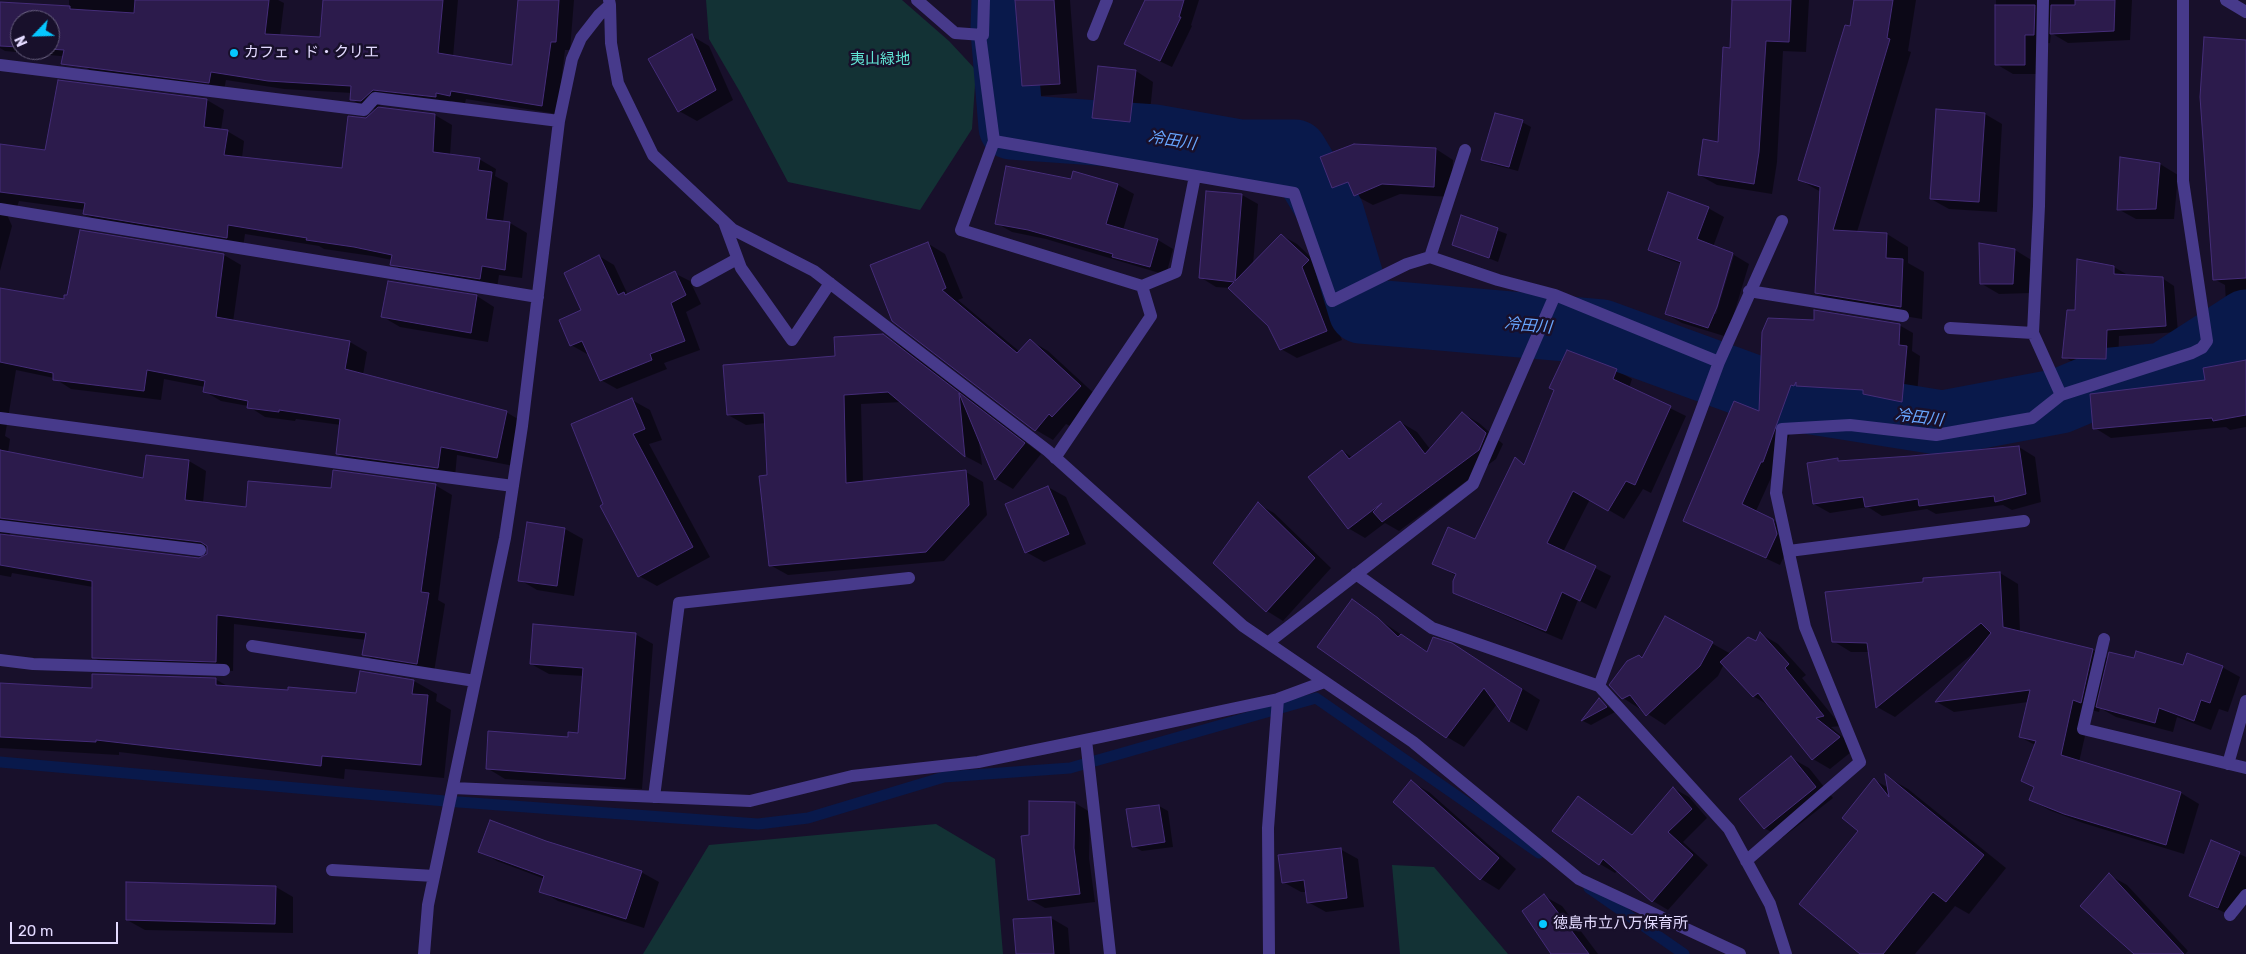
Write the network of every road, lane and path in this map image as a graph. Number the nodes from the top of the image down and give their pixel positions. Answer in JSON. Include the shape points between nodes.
{"nodes":[{"id":1,"x":917,"y":0,"type":"edge"},
{"id":2,"x":984,"y":0,"type":"edge"},
{"id":3,"x":1107,"y":0,"type":"edge"},
{"id":4,"x":2043,"y":0,"type":"edge"},
{"id":5,"x":2183,"y":0,"type":"edge"},
{"id":6,"x":2226,"y":0,"type":"edge"},
{"id":7,"x":610,"y":3,"type":"edge"},
{"id":8,"x":2246,"y":12,"type":"edge"},
{"id":9,"x":980,"y":35,"type":"junction"},
{"id":10,"x":1093,"y":35,"type":"dead end"},
{"id":11,"x":0,"y":64,"type":"edge"},
{"id":12,"x":559,"y":121,"type":"junction"},
{"id":13,"x":994,"y":141,"type":"junction"},
{"id":14,"x":1465,"y":150,"type":"dead end"},
{"id":15,"x":1195,"y":176,"type":"junction"},
{"id":16,"x":0,"y":209,"type":"edge"},
{"id":17,"x":723,"y":220,"type":"junction"},
{"id":18,"x":1782,"y":221,"type":"dead end"},
{"id":19,"x":1430,"y":257,"type":"junction"},
{"id":20,"x":738,"y":260,"type":"junction"},
{"id":21,"x":697,"y":281,"type":"dead end"},
{"id":22,"x":830,"y":283,"type":"junction"},
{"id":23,"x":1142,"y":286,"type":"junction"},
{"id":24,"x":1749,"y":291,"type":"junction"},
{"id":25,"x":1555,"y":295,"type":"junction"},
{"id":26,"x":538,"y":297,"type":"junction"},
{"id":27,"x":1904,"y":316,"type":"dead end"},
{"id":28,"x":1950,"y":328,"type":"dead end"},
{"id":29,"x":2033,"y":333,"type":"junction"},
{"id":30,"x":1718,"y":362,"type":"junction"},
{"id":31,"x":2061,"y":395,"type":"junction"},
{"id":32,"x":0,"y":418,"type":"edge"},
{"id":33,"x":1055,"y":458,"type":"junction"},
{"id":34,"x":513,"y":486,"type":"junction"},
{"id":35,"x":2024,"y":521,"type":"dead end"},
{"id":36,"x":0,"y":526,"type":"edge"},
{"id":37,"x":200,"y":550,"type":"dead end"},
{"id":38,"x":1789,"y":551,"type":"junction"},
{"id":39,"x":1356,"y":574,"type":"junction"},
{"id":40,"x":909,"y":578,"type":"dead end"},
{"id":41,"x":2104,"y":639,"type":"dead end"},
{"id":42,"x":1269,"y":642,"type":"junction"},
{"id":43,"x":252,"y":646,"type":"dead end"},
{"id":44,"x":0,"y":660,"type":"edge"},
{"id":45,"x":224,"y":670,"type":"dead end"},
{"id":46,"x":475,"y":681,"type":"junction"},
{"id":47,"x":1324,"y":682,"type":"junction"},
{"id":48,"x":1599,"y":686,"type":"junction"},
{"id":49,"x":1278,"y":699,"type":"junction"},
{"id":50,"x":2246,"y":701,"type":"edge"},
{"id":51,"x":1086,"y":740,"type":"junction"},
{"id":52,"x":2228,"y":764,"type":"junction"},
{"id":53,"x":2246,"y":768,"type":"edge"},
{"id":54,"x":453,"y":788,"type":"junction"},
{"id":55,"x":654,"y":797,"type":"junction"},
{"id":56,"x":1746,"y":862,"type":"junction"},
{"id":57,"x":332,"y":870,"type":"dead end"},
{"id":58,"x":434,"y":876,"type":"junction"},
{"id":59,"x":2246,"y":895,"type":"edge"},
{"id":60,"x":2230,"y":915,"type":"dead end"},
{"id":61,"x":424,"y":954,"type":"edge"},
{"id":62,"x":1110,"y":954,"type":"edge"},
{"id":63,"x":1269,"y":954,"type":"edge"},
{"id":64,"x":1740,"y":954,"type":"edge"},
{"id":65,"x":1786,"y":954,"type":"edge"}],
"edges":[{"from":1,"to":9,"type":"street","via":[[955,33]]},
{"from":2,"to":9,"type":"street","via":[[983,35]]},
{"from":3,"to":10,"type":"street"},
{"from":4,"to":29,"type":"street"},
{"from":5,"to":31,"type":"street","via":[[2183,181],[2208,341],[2192,353]]},
{"from":6,"to":8,"type":"street"},
{"from":7,"to":12,"type":"street","via":[[581,38],[572,59]]},
{"from":7,"to":17,"type":"street","via":[[611,43],[618,83],[653,155]]},
{"from":9,"to":13,"type":"street"},
{"from":11,"to":12,"type":"street","via":[[364,110],[376,98]]},
{"from":12,"to":26,"type":"street"},
{"from":13,"to":15,"type":"street"},
{"from":13,"to":23,"type":"street","via":[[961,230]]},
{"from":14,"to":19,"type":"street"},
{"from":15,"to":19,"type":"street","via":[[1294,193],[1332,301],[1407,264]]},
{"from":15,"to":23,"type":"street","via":[[1176,272]]},
{"from":16,"to":26,"type":"street"},
{"from":17,"to":20,"type":"street"},
{"from":17,"to":22,"type":"street"},
{"from":18,"to":24,"type":"street"},
{"from":19,"to":25,"type":"street"},
{"from":20,"to":21,"type":"street"},
{"from":20,"to":22,"type":"street","via":[[792,340]]},
{"from":22,"to":33,"type":"street"},
{"from":23,"to":33,"type":"street","via":[[1150,316]]},
{"from":24,"to":27,"type":"street"},
{"from":24,"to":30,"type":"street"},
{"from":25,"to":30,"type":"street"},
{"from":25,"to":39,"type":"street","via":[[1473,484]]},
{"from":26,"to":34,"type":"street"},
{"from":28,"to":29,"type":"street"},
{"from":29,"to":31,"type":"street"},
{"from":30,"to":48,"type":"street"},
{"from":31,"to":38,"type":"street","via":[[2032,418],[1936,435],[1850,425],[1782,428],[1776,493]]},
{"from":32,"to":34,"type":"street"},
{"from":33,"to":42,"type":"street","via":[[1243,626]]},
{"from":34,"to":46,"type":"street"},
{"from":35,"to":38,"type":"street"},
{"from":36,"to":37,"type":"street"},
{"from":38,"to":56,"type":"street","via":[[1805,627],[1860,762]]},
{"from":39,"to":42,"type":"street"},
{"from":39,"to":48,"type":"street","via":[[1432,628]]},
{"from":40,"to":55,"type":"street","via":[[679,604]]},
{"from":41,"to":52,"type":"street","via":[[2083,730]]},
{"from":42,"to":47,"type":"street"},
{"from":43,"to":46,"type":"street"},
{"from":44,"to":45,"type":"street","via":[[33,664]]},
{"from":46,"to":54,"type":"street"},
{"from":47,"to":49,"type":"street"},
{"from":47,"to":64,"type":"street","via":[[1413,742],[1579,879]]},
{"from":48,"to":56,"type":"street","via":[[1729,829]]},
{"from":49,"to":51,"type":"street"},
{"from":49,"to":63,"type":"street","via":[[1268,828]]},
{"from":50,"to":52,"type":"street"},
{"from":51,"to":55,"type":"street","via":[[978,762],[852,776],[750,802]]},
{"from":51,"to":62,"type":"street"},
{"from":52,"to":53,"type":"street"},
{"from":54,"to":55,"type":"street"},
{"from":54,"to":58,"type":"street"},
{"from":56,"to":65,"type":"street","via":[[1770,904]]},
{"from":57,"to":58,"type":"street"},
{"from":58,"to":61,"type":"street"},
{"from":59,"to":60,"type":"street"}]}
